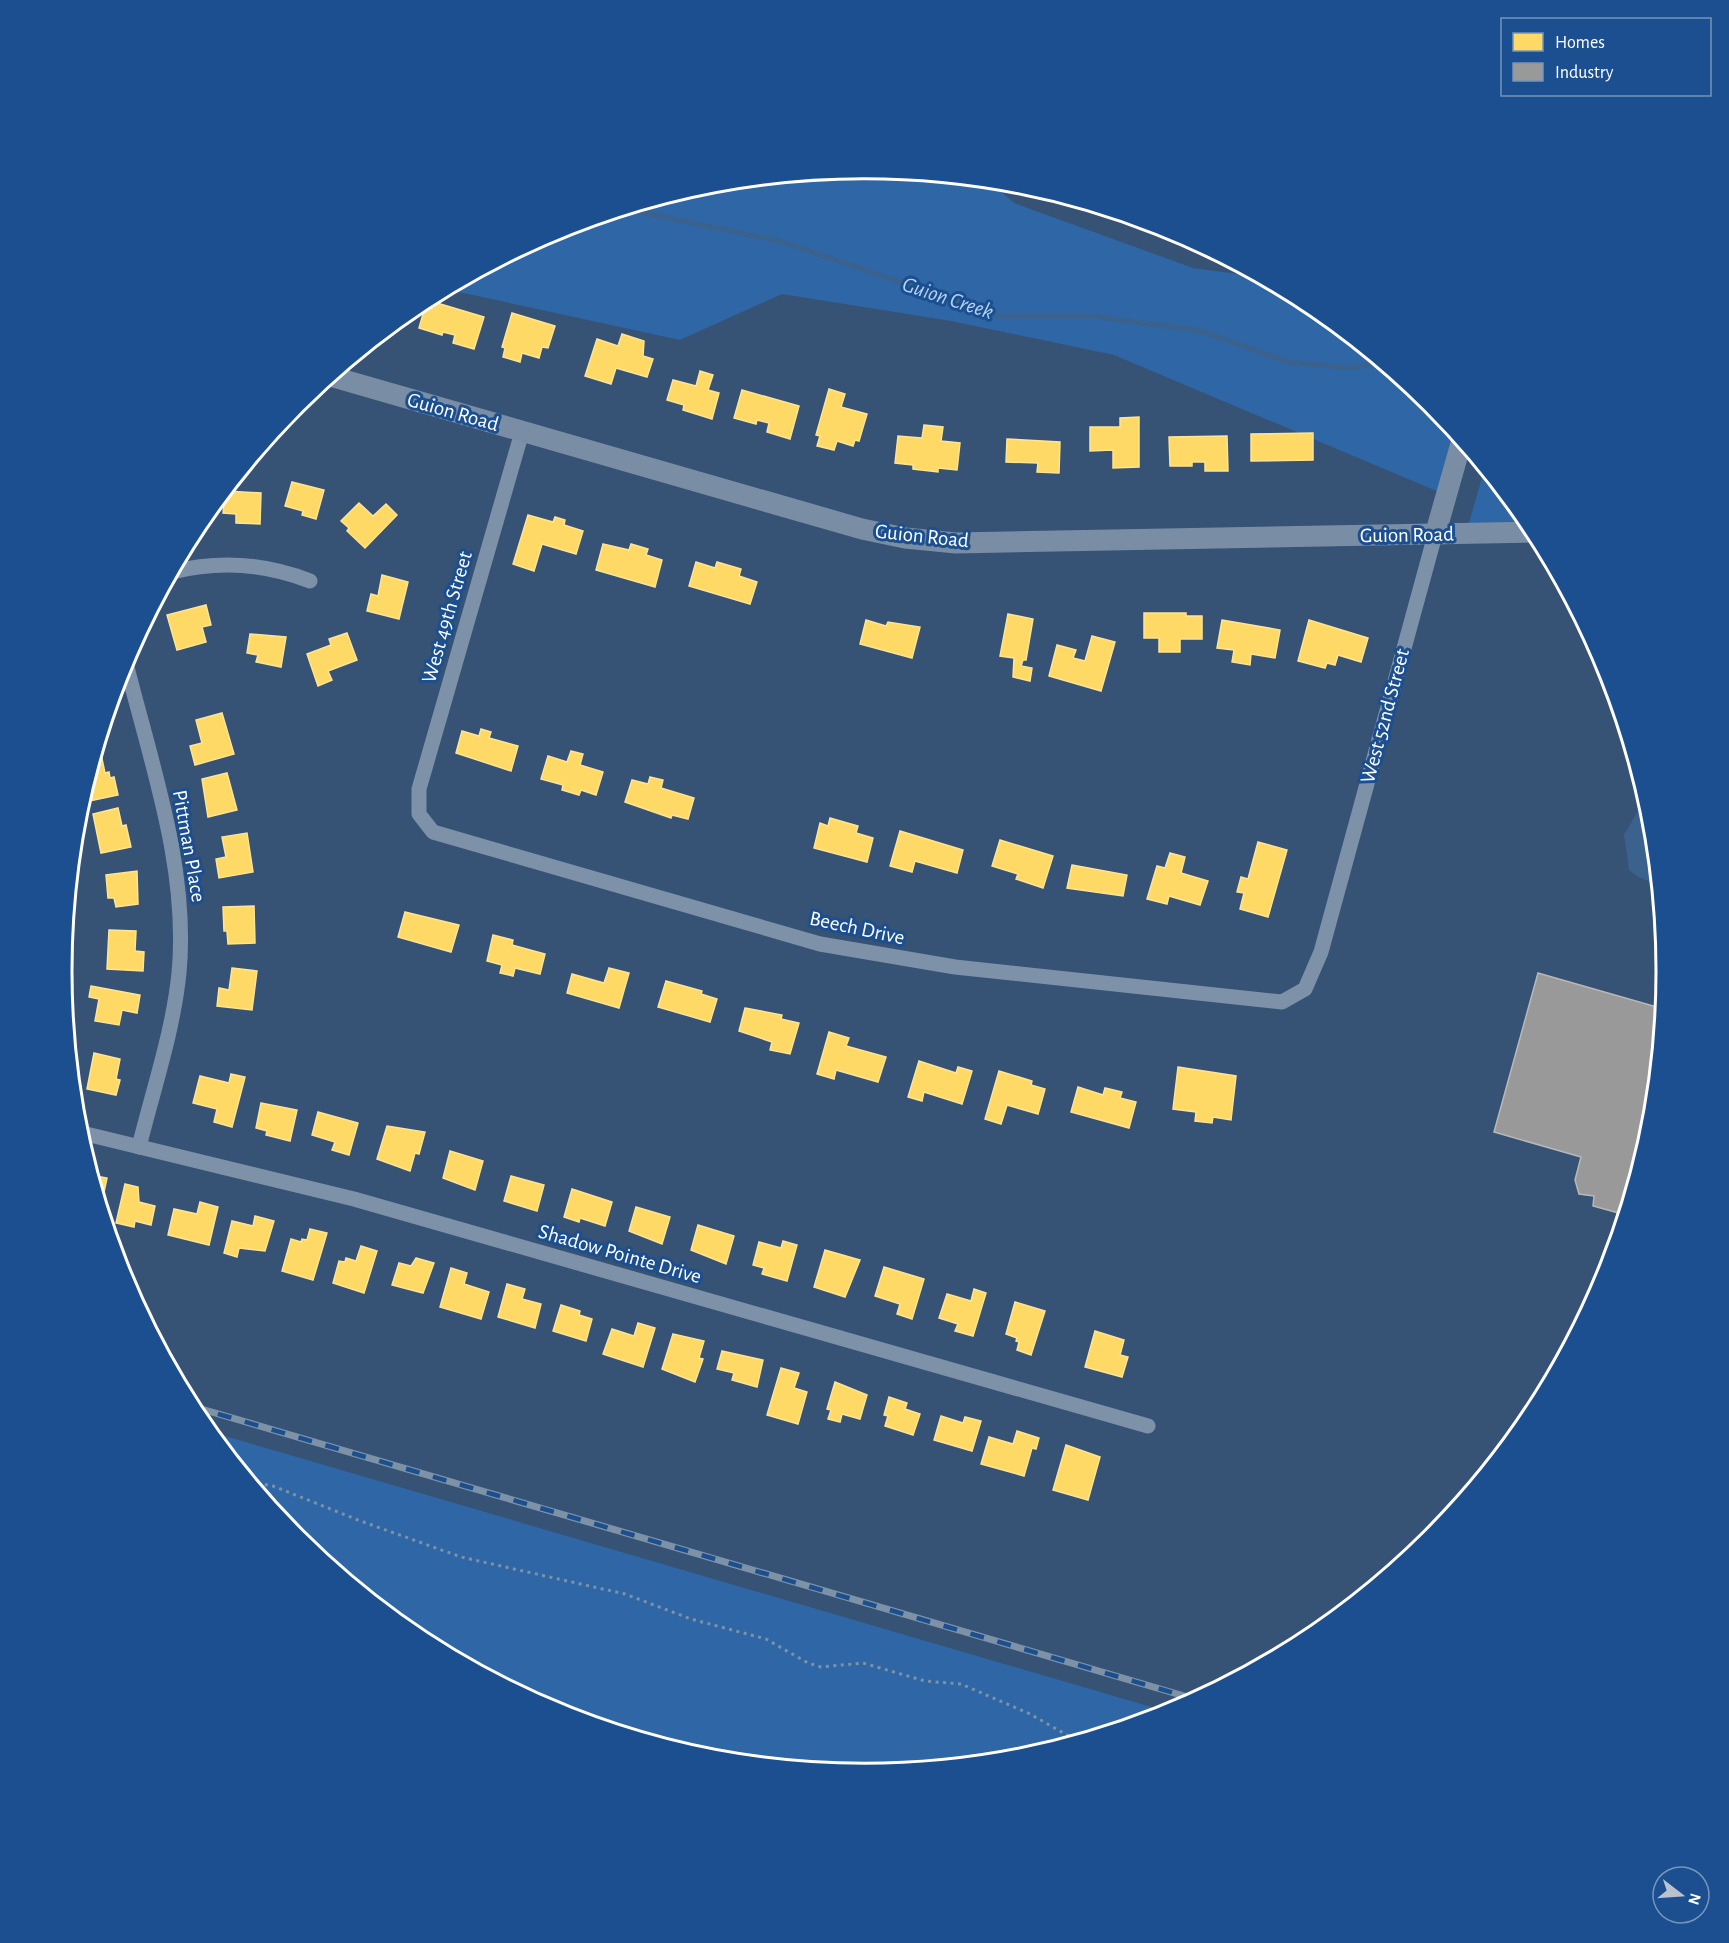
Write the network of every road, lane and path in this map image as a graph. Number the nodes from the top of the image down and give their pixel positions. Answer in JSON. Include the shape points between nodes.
{"nodes":[{"id":1,"x":339,"y":379,"type":"edge"},
{"id":2,"x":522,"y":432,"type":"junction"},
{"id":3,"x":1460,"y":449,"type":"edge"},
{"id":4,"x":1524,"y":532,"type":"edge"},
{"id":5,"x":1435,"y":535,"type":"junction"},
{"id":6,"x":181,"y":570,"type":"edge"},
{"id":7,"x":310,"y":581,"type":"dead end"},
{"id":8,"x":129,"y":676,"type":"edge"},
{"id":9,"x":419,"y":814,"type":"joint"},
{"id":10,"x":1305,"y":989,"type":"joint"},
{"id":11,"x":89,"y":1135,"type":"edge"},
{"id":12,"x":139,"y":1147,"type":"junction"},
{"id":13,"x":1148,"y":1426,"type":"dead end"},
{"id":14,"x":261,"y":1484,"type":"edge"},
{"id":15,"x":1070,"y":1737,"type":"edge"}],
"edges":[{"from":1,"to":2,"type":"street","name":"Guion Road"},
{"from":2,"to":5,"type":"street","name":"Guion Road","via":[[862,530],[914,540],[956,543]]},
{"from":2,"to":9,"type":"street","name":"West 49th Street","via":[[419,789]]},
{"from":3,"to":5,"type":"street","name":"West 52nd Street"},
{"from":4,"to":5,"type":"street","name":"Guion Road"},
{"from":5,"to":10,"type":"street","name":"West 52nd Street","via":[[1321,952]]},
{"from":6,"to":7,"type":"street","via":[[245,564]]},
{"from":8,"to":12,"type":"street","name":"Pittman Place","via":[[171,845],[180,909],[175,998]]},
{"from":9,"to":10,"type":"street","name":"Beech Drive","via":[[433,832],[849,951],[955,967],[1270,1001],[1282,1002]]},
{"from":11,"to":12,"type":"street","name":"Shadow Pointe Drive"},
{"from":12,"to":13,"type":"street","name":"Shadow Pointe Drive","via":[[366,1203]]},
{"from":14,"to":15,"type":"path","via":[[461,1557],[625,1594],[691,1620],[766,1639],[821,1667],[862,1663],[925,1681],[961,1684],[1030,1714]]}]}
